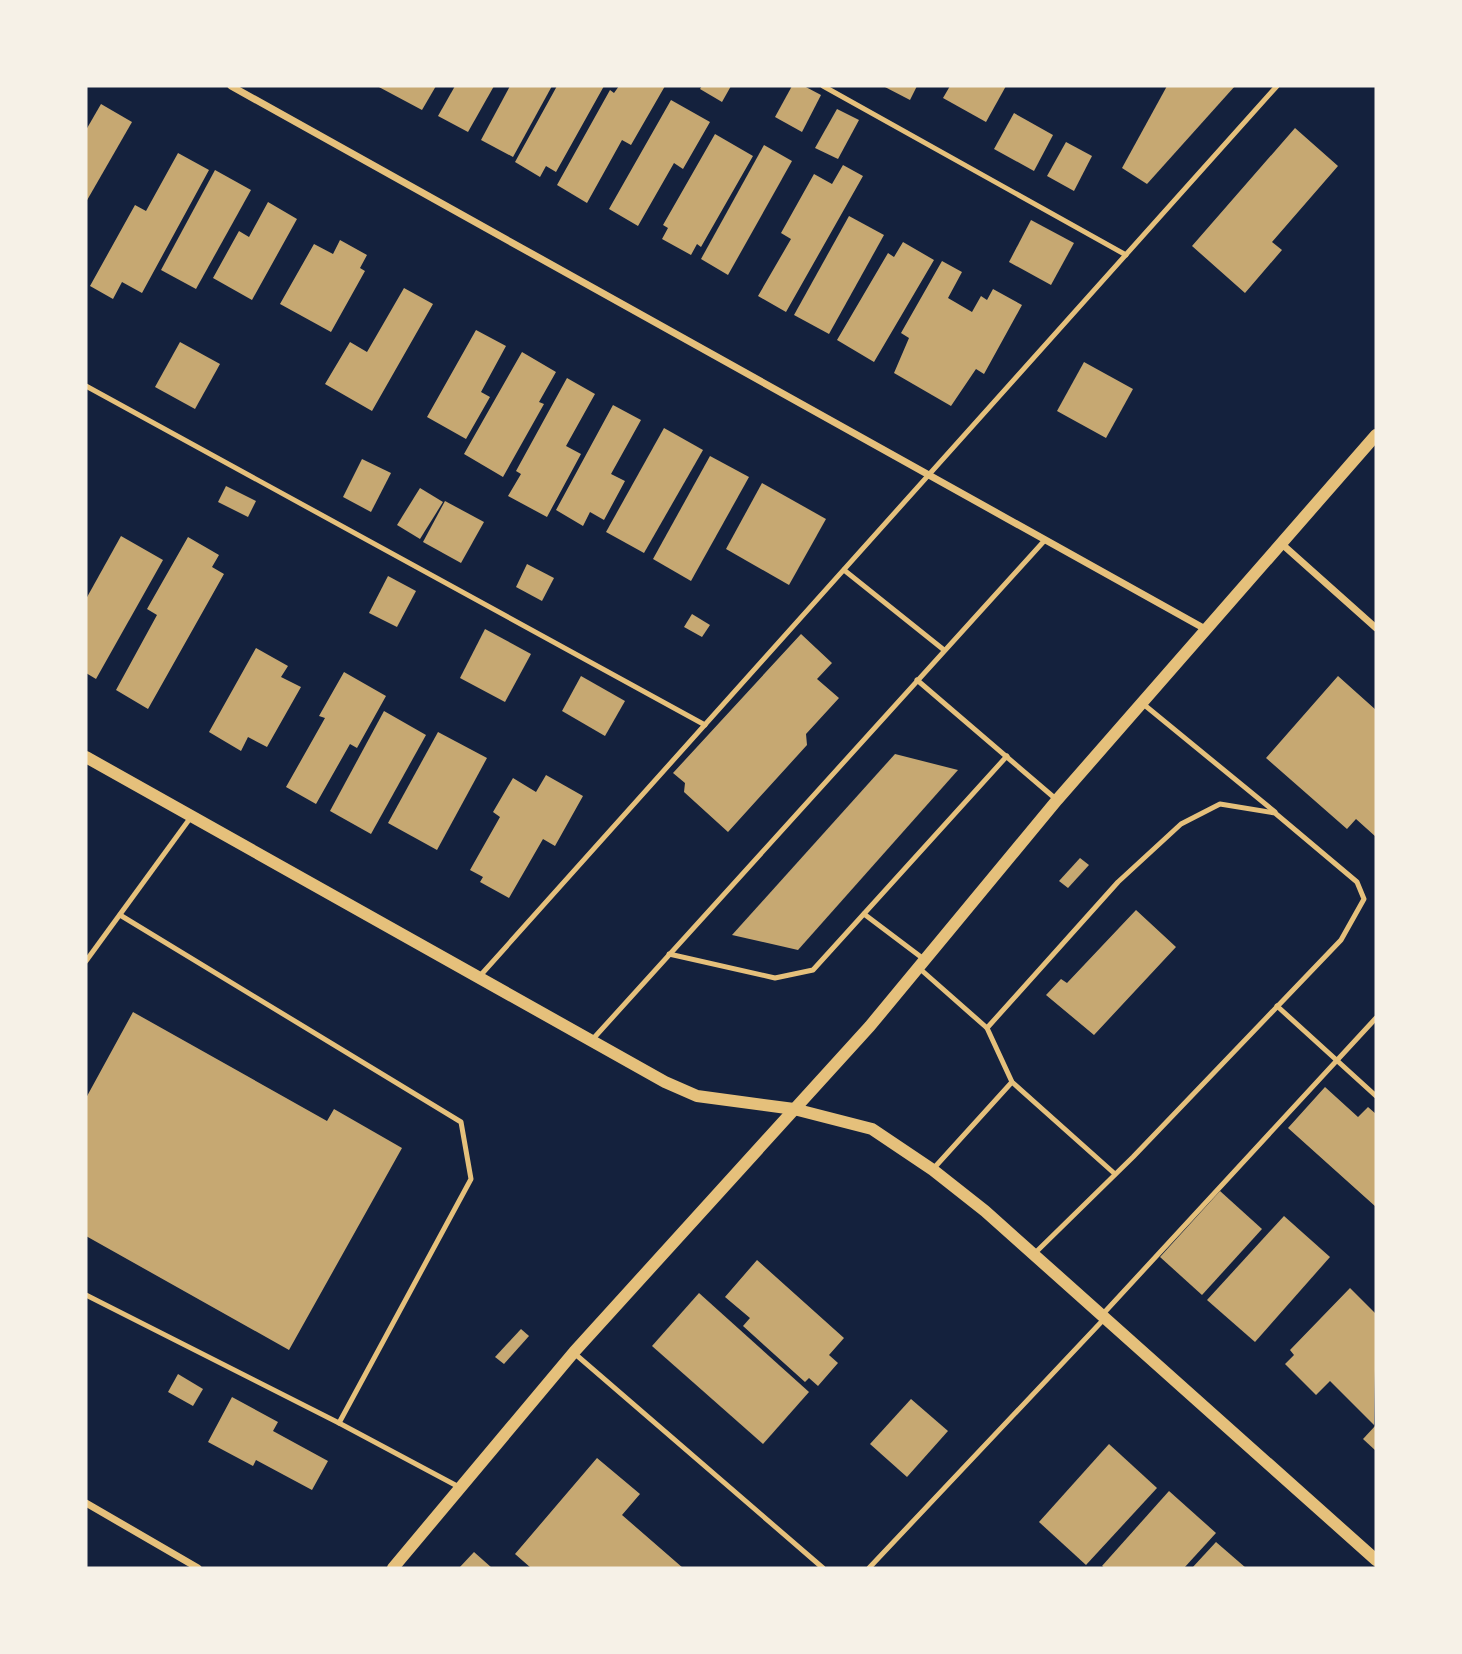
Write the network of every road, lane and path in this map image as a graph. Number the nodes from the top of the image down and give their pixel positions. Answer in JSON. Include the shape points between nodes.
{"nodes":[{"id":1,"x":231,"y":86,"type":"edge"},
{"id":2,"x":823,"y":86,"type":"edge"},
{"id":3,"x":1277,"y":86,"type":"edge"},
{"id":4,"x":1126,"y":255,"type":"junction"},
{"id":5,"x":86,"y":386,"type":"edge"},
{"id":6,"x":1376,"y":435,"type":"edge"},
{"id":7,"x":929,"y":475,"type":"junction"},
{"id":8,"x":1045,"y":540,"type":"junction"},
{"id":9,"x":1283,"y":545,"type":"junction"},
{"id":10,"x":844,"y":570,"type":"junction"},
{"id":11,"x":1376,"y":628,"type":"edge"},
{"id":12,"x":1207,"y":630,"type":"junction"},
{"id":13,"x":944,"y":650,"type":"junction"},
{"id":14,"x":917,"y":680,"type":"junction"},
{"id":15,"x":1142,"y":702,"type":"junction"},
{"id":16,"x":705,"y":724,"type":"junction"},
{"id":17,"x":1007,"y":756,"type":"junction"},
{"id":18,"x":86,"y":757,"type":"edge"},
{"id":19,"x":1058,"y":800,"type":"junction"},
{"id":20,"x":1275,"y":813,"type":"junction"},
{"id":21,"x":192,"y":817,"type":"junction"},
{"id":22,"x":864,"y":914,"type":"junction"},
{"id":23,"x":120,"y":915,"type":"junction"},
{"id":24,"x":669,"y":954,"type":"junction"},
{"id":25,"x":86,"y":961,"type":"edge"},
{"id":26,"x":922,"y":964,"type":"junction"},
{"id":27,"x":479,"y":977,"type":"junction"},
{"id":28,"x":1277,"y":1006,"type":"junction"},
{"id":29,"x":1376,"y":1018,"type":"edge"},
{"id":30,"x":987,"y":1028,"type":"junction"},
{"id":31,"x":592,"y":1040,"type":"junction"},
{"id":32,"x":1338,"y":1061,"type":"junction"},
{"id":33,"x":1012,"y":1082,"type":"junction"},
{"id":34,"x":1376,"y":1096,"type":"edge"},
{"id":35,"x":794,"y":1109,"type":"junction"},
{"id":36,"x":933,"y":1170,"type":"junction"},
{"id":37,"x":1115,"y":1174,"type":"junction"},
{"id":38,"x":1034,"y":1254,"type":"junction"},
{"id":39,"x":86,"y":1295,"type":"edge"},
{"id":40,"x":1103,"y":1317,"type":"junction"},
{"id":41,"x":574,"y":1352,"type":"junction"},
{"id":42,"x":339,"y":1423,"type":"junction"},
{"id":43,"x":462,"y":1489,"type":"junction"},
{"id":44,"x":86,"y":1503,"type":"edge"},
{"id":45,"x":1376,"y":1560,"type":"edge"},
{"id":46,"x":198,"y":1568,"type":"edge"},
{"id":47,"x":393,"y":1568,"type":"edge"},
{"id":48,"x":824,"y":1568,"type":"edge"},
{"id":49,"x":869,"y":1568,"type":"edge"}],
"edges":[{"from":1,"to":7,"type":"street"},
{"from":2,"to":4,"type":"lane"},
{"from":3,"to":4,"type":"lane"},
{"from":4,"to":7,"type":"lane"},
{"from":5,"to":16,"type":"lane"},
{"from":6,"to":9,"type":"street"},
{"from":7,"to":8,"type":"street"},
{"from":7,"to":10,"type":"lane"},
{"from":8,"to":12,"type":"street"},
{"from":8,"to":13,"type":"lane"},
{"from":9,"to":11,"type":"street"},
{"from":9,"to":12,"type":"street"},
{"from":10,"to":13,"type":"lane"},
{"from":10,"to":16,"type":"lane"},
{"from":12,"to":15,"type":"street"},
{"from":13,"to":14,"type":"lane"},
{"from":14,"to":17,"type":"lane"},
{"from":14,"to":24,"type":"lane"},
{"from":15,"to":19,"type":"street"},
{"from":15,"to":20,"type":"lane"},
{"from":16,"to":27,"type":"lane"},
{"from":17,"to":19,"type":"lane"},
{"from":17,"to":22,"type":"lane"},
{"from":18,"to":21,"type":"street"},
{"from":19,"to":26,"type":"street"},
{"from":20,"to":28,"type":"lane","via":[[1357,882],[1364,900],[1340,940]]},
{"from":20,"to":30,"type":"lane","via":[[1220,804],[1181,824],[1118,882]]},
{"from":21,"to":23,"type":"lane"},
{"from":21,"to":27,"type":"street"},
{"from":22,"to":24,"type":"lane","via":[[813,970],[775,978]]},
{"from":22,"to":26,"type":"lane"},
{"from":23,"to":25,"type":"lane"},
{"from":23,"to":42,"type":"lane","via":[[461,1122],[471,1179]]},
{"from":24,"to":31,"type":"lane"},
{"from":26,"to":30,"type":"lane"},
{"from":26,"to":35,"type":"street"},
{"from":27,"to":31,"type":"street"},
{"from":28,"to":32,"type":"lane"},
{"from":28,"to":37,"type":"lane"},
{"from":29,"to":32,"type":"lane"},
{"from":30,"to":33,"type":"lane"},
{"from":31,"to":35,"type":"street","via":[[697,1096]]},
{"from":32,"to":34,"type":"lane"},
{"from":32,"to":40,"type":"lane"},
{"from":33,"to":36,"type":"lane"},
{"from":33,"to":37,"type":"lane"},
{"from":35,"to":36,"type":"street","via":[[872,1129]]},
{"from":35,"to":41,"type":"street"},
{"from":36,"to":38,"type":"street"},
{"from":37,"to":38,"type":"lane"},
{"from":38,"to":40,"type":"street"},
{"from":39,"to":42,"type":"lane"},
{"from":40,"to":45,"type":"street"},
{"from":40,"to":49,"type":"lane"},
{"from":41,"to":43,"type":"street"},
{"from":41,"to":48,"type":"lane"},
{"from":42,"to":43,"type":"lane"},
{"from":43,"to":47,"type":"street"},
{"from":44,"to":46,"type":"street"}]}
